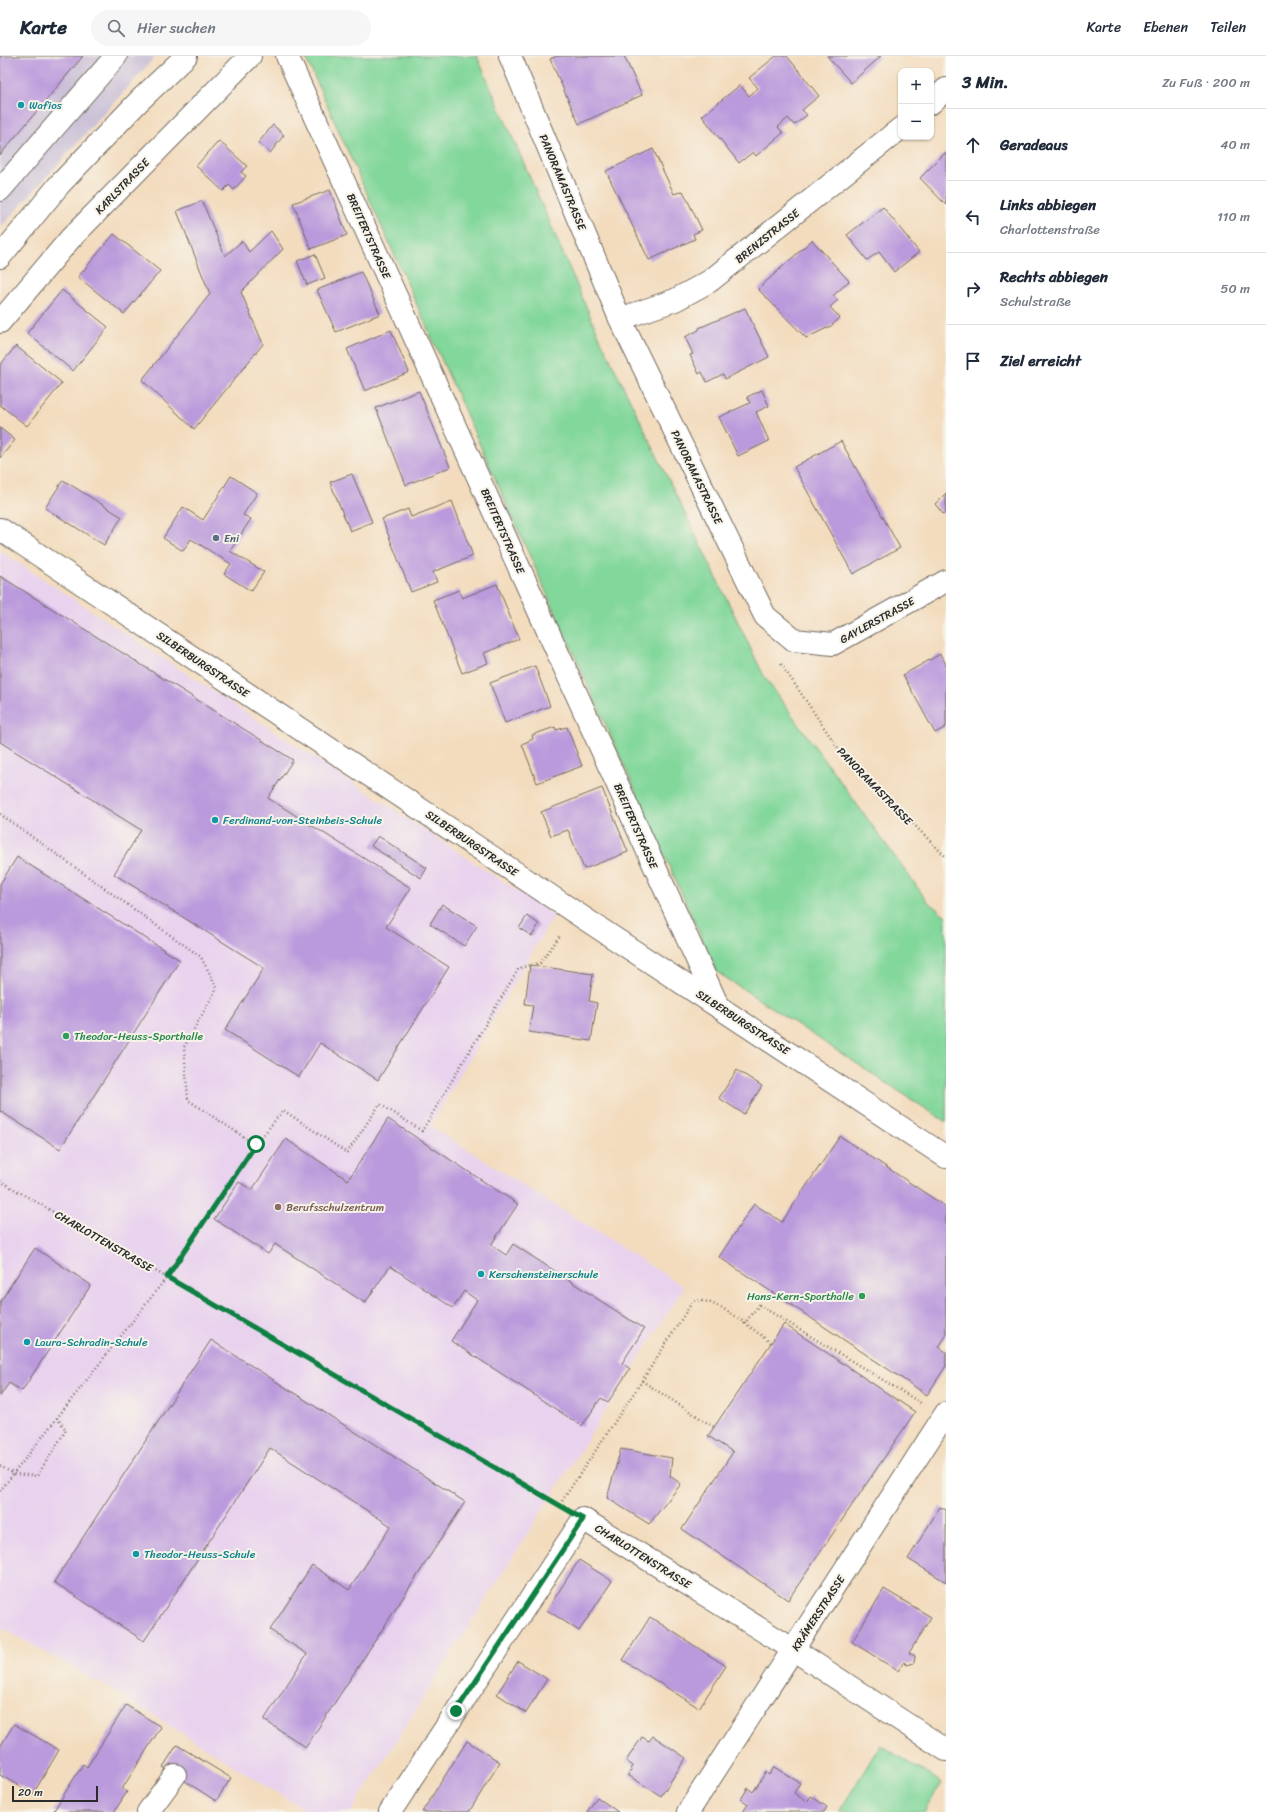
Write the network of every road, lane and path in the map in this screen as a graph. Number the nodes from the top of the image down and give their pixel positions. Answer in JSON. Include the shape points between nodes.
{"nodes":[{"id":1,"x":116,"y":56,"type":"edge"},
{"id":2,"x":186,"y":56,"type":"edge"},
{"id":3,"x":250,"y":56,"type":"edge"},
{"id":4,"x":287,"y":56,"type":"edge"},
{"id":5,"x":510,"y":56,"type":"edge"},
{"id":6,"x":946,"y":89,"type":"edge"},
{"id":7,"x":934,"y":100,"type":"edge"},
{"id":8,"x":898,"y":130,"type":"edge"},
{"id":9,"x":0,"y":190,"type":"edge"},
{"id":10,"x":0,"y":257,"type":"edge"},
{"id":11,"x":620,"y":319,"type":"junction"},
{"id":12,"x":0,"y":322,"type":"edge"},
{"id":13,"x":0,"y":529,"type":"edge"},
{"id":14,"x":946,"y":581,"type":"edge"},
{"id":15,"x":765,"y":616,"type":"joint"},
{"id":16,"x":780,"y":662,"type":"dead end"},
{"id":17,"x":0,"y":814,"type":"edge"},
{"id":18,"x":946,"y":857,"type":"edge"},
{"id":19,"x":576,"y":913,"type":"junction"},
{"id":20,"x":718,"y":1006,"type":"junction"},
{"id":21,"x":256,"y":1144,"type":"junction"},
{"id":22,"x":946,"y":1156,"type":"edge"},
{"id":23,"x":0,"y":1181,"type":"edge"},
{"id":24,"x":167,"y":1277,"type":"junction"},
{"id":25,"x":744,"y":1324,"type":"junction"},
{"id":26,"x":771,"y":1342,"type":"dead end"},
{"id":27,"x":642,"y":1381,"type":"junction"},
{"id":28,"x":945,"y":1415,"type":"edge"},
{"id":29,"x":57,"y":1418,"type":"junction"},
{"id":30,"x":714,"y":1428,"type":"dead end"},
{"id":31,"x":0,"y":1466,"type":"edge"},
{"id":32,"x":14,"y":1474,"type":"junction"},
{"id":33,"x":0,"y":1491,"type":"edge"},
{"id":34,"x":560,"y":1505,"type":"junction"},
{"id":35,"x":583,"y":1519,"type":"junction"},
{"id":36,"x":794,"y":1650,"type":"junction"},
{"id":37,"x":946,"y":1750,"type":"edge"},
{"id":38,"x":174,"y":1774,"type":"dead end"},
{"id":39,"x":148,"y":1812,"type":"edge"},
{"id":40,"x":390,"y":1812,"type":"edge"},
{"id":41,"x":688,"y":1812,"type":"edge"}],
"edges":[{"from":1,"to":9,"type":"street"},
{"from":2,"to":10,"type":"street","via":[[59,185]]},
{"from":3,"to":12,"type":"street","name":"KARLSTRASSE","via":[[70,239]]},
{"from":4,"to":20,"type":"street","name":"BREITERTSTRASSE"},
{"from":5,"to":11,"type":"street","name":"PANORAMASTRASSE"},
{"from":6,"to":7,"type":"street"},
{"from":8,"to":11,"type":"street","name":"BRENZSTRASSE","via":[[710,281],[675,300]]},
{"from":11,"to":15,"type":"street","name":"PANORAMASTRASSE"},
{"from":13,"to":19,"type":"street","name":"SILBERBURGSTRASSE"},
{"from":14,"to":15,"type":"street","name":"GAYLERSTRASSE","via":[[833,644],[794,640]]},
{"from":16,"to":18,"type":"path","name":"PANORAMASTRASSE","via":[[838,748]]},
{"from":17,"to":21,"type":"path","via":[[201,957],[217,988],[184,1047],[188,1100]]},
{"from":19,"to":20,"type":"street","name":"SILBERBURGSTRASSE"},
{"from":19,"to":21,"type":"path","via":[[540,963],[519,968],[422,1131],[380,1104],[347,1153],[283,1110]]},
{"from":20,"to":22,"type":"street","name":"SILBERBURGSTRASSE"},
{"from":21,"to":24,"type":"path"},
{"from":23,"to":24,"type":"path","name":"CHARLOTTENSTRASSE"},
{"from":24,"to":29,"type":"path"},
{"from":24,"to":34,"type":"path","name":"CHARLOTTENSTRASSE"},
{"from":25,"to":26,"type":"path"},
{"from":25,"to":27,"type":"path","via":[[719,1306],[700,1300],[693,1301]]},
{"from":25,"to":28,"type":"path","via":[[759,1305]]},
{"from":27,"to":30,"type":"path"},
{"from":27,"to":34,"type":"path"},
{"from":28,"to":36,"type":"street","name":"KRÄMERSTRASSE"},
{"from":29,"to":32,"type":"path"},
{"from":29,"to":32,"type":"path","via":[[66,1430],[37,1476]]},
{"from":31,"to":32,"type":"path"},
{"from":32,"to":33,"type":"path"},
{"from":34,"to":35,"type":"path","name":"CHARLOTTENSTRASSE"},
{"from":35,"to":36,"type":"street","name":"CHARLOTTENSTRASSE"},
{"from":35,"to":40,"type":"street"},
{"from":36,"to":37,"type":"street","name":"CHARLOTTENSTRASSE"},
{"from":36,"to":41,"type":"street","name":"KRÄMERSTRASSE"},
{"from":38,"to":39,"type":"street"}]}
